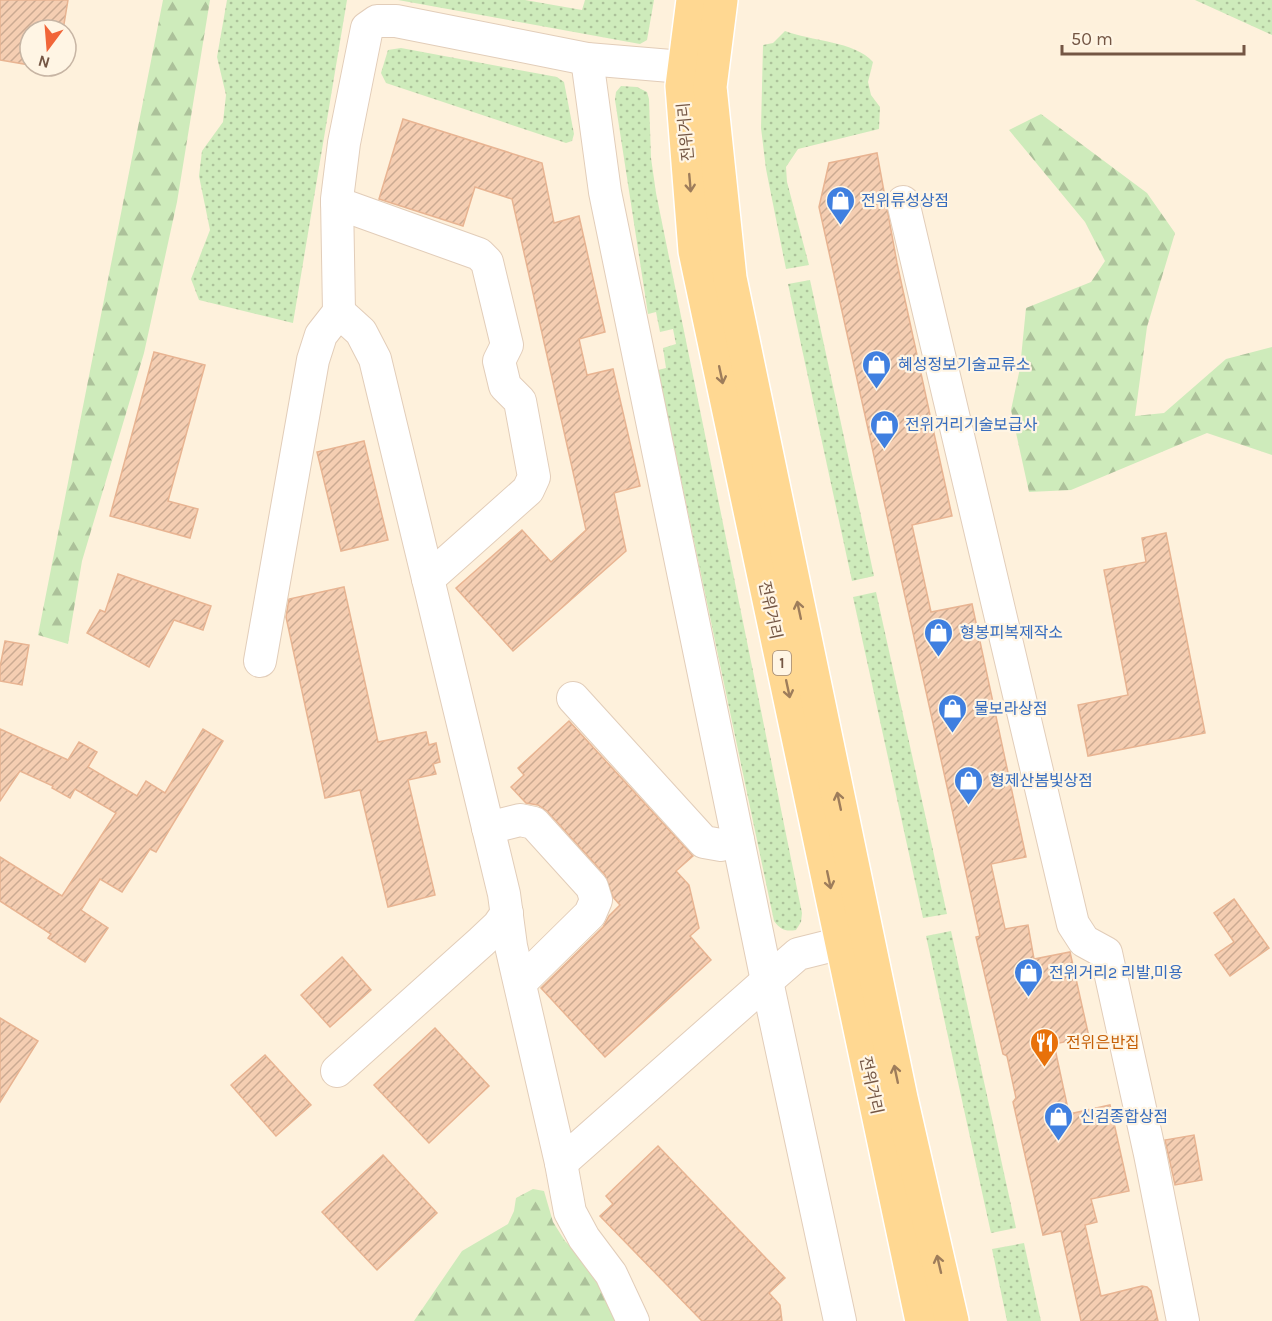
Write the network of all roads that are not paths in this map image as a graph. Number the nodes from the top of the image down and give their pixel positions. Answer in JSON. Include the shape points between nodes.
{"nodes":[{"id":1,"x":693,"y":0,"type":"edge"},
{"id":2,"x":721,"y":0,"type":"edge"},
{"id":3,"x":587,"y":59,"type":"junction"},
{"id":4,"x":683,"y":67,"type":"junction"},
{"id":5,"x":903,"y":202,"type":"dead end"},
{"id":6,"x":337,"y":203,"type":"junction"},
{"id":7,"x":339,"y":312,"type":"junction"},
{"id":8,"x":428,"y":579,"type":"junction"},
{"id":9,"x":260,"y":661,"type":"dead end"},
{"id":10,"x":573,"y":698,"type":"dead end"},
{"id":11,"x":488,"y":828,"type":"junction"},
{"id":12,"x":738,"y":840,"type":"junction"},
{"id":13,"x":507,"y":913,"type":"junction"},
{"id":14,"x":842,"y":943,"type":"junction"},
{"id":15,"x":767,"y":981,"type":"junction"},
{"id":16,"x":521,"y":982,"type":"junction"},
{"id":17,"x":337,"y":1071,"type":"dead end"},
{"id":18,"x":561,"y":1163,"type":"junction"},
{"id":19,"x":633,"y":1321,"type":"edge"},
{"id":20,"x":840,"y":1321,"type":"edge"},
{"id":21,"x":922,"y":1321,"type":"edge"},
{"id":22,"x":952,"y":1321,"type":"edge"},
{"id":23,"x":1183,"y":1321,"type":"edge"}],
"edges":[{"from":1,"to":4,"type":"main road","name":"전위거리","number":"1"},
{"from":22,"to":2,"type":"main road","name":"전위거리","number":"1","one_way":true,"via":[[730,278],[710,87]]},
{"from":3,"to":4,"type":"street"},
{"from":3,"to":6,"type":"street","via":[[396,21],[377,21],[367,28],[344,143]]},
{"from":3,"to":12,"type":"street","via":[[605,192]]},
{"from":4,"to":14,"type":"main road","name":"전위거리","number":"1","one_way":true,"via":[[695,251]]},
{"from":5,"to":23,"type":"street","via":[[1072,924],[1084,941],[1106,952]]},
{"from":6,"to":7,"type":"street"},
{"from":6,"to":8,"type":"street","via":[[479,254],[487,262],[507,345],[499,361],[505,386],[520,401],[534,477],[528,490]]},
{"from":7,"to":8,"type":"street","via":[[361,332],[375,359]]},
{"from":7,"to":9,"type":"street","via":[[321,335],[313,360]]},
{"from":8,"to":11,"type":"street"},
{"from":10,"to":12,"type":"street","via":[[704,842],[721,846]]},
{"from":11,"to":13,"type":"street"},
{"from":11,"to":16,"type":"street","via":[[520,820],[534,823],[592,887],[596,900],[590,914]]},
{"from":12,"to":15,"type":"street"},
{"from":13,"to":16,"type":"street"},
{"from":13,"to":17,"type":"street","via":[[481,942]]},
{"from":14,"to":15,"type":"street","via":[[798,954]]},
{"from":14,"to":21,"type":"main road","name":"전위거리","number":"1"},
{"from":15,"to":18,"type":"street"},
{"from":15,"to":20,"type":"street"},
{"from":16,"to":18,"type":"street"},
{"from":18,"to":19,"type":"street","via":[[570,1212],[611,1274]]}]}
